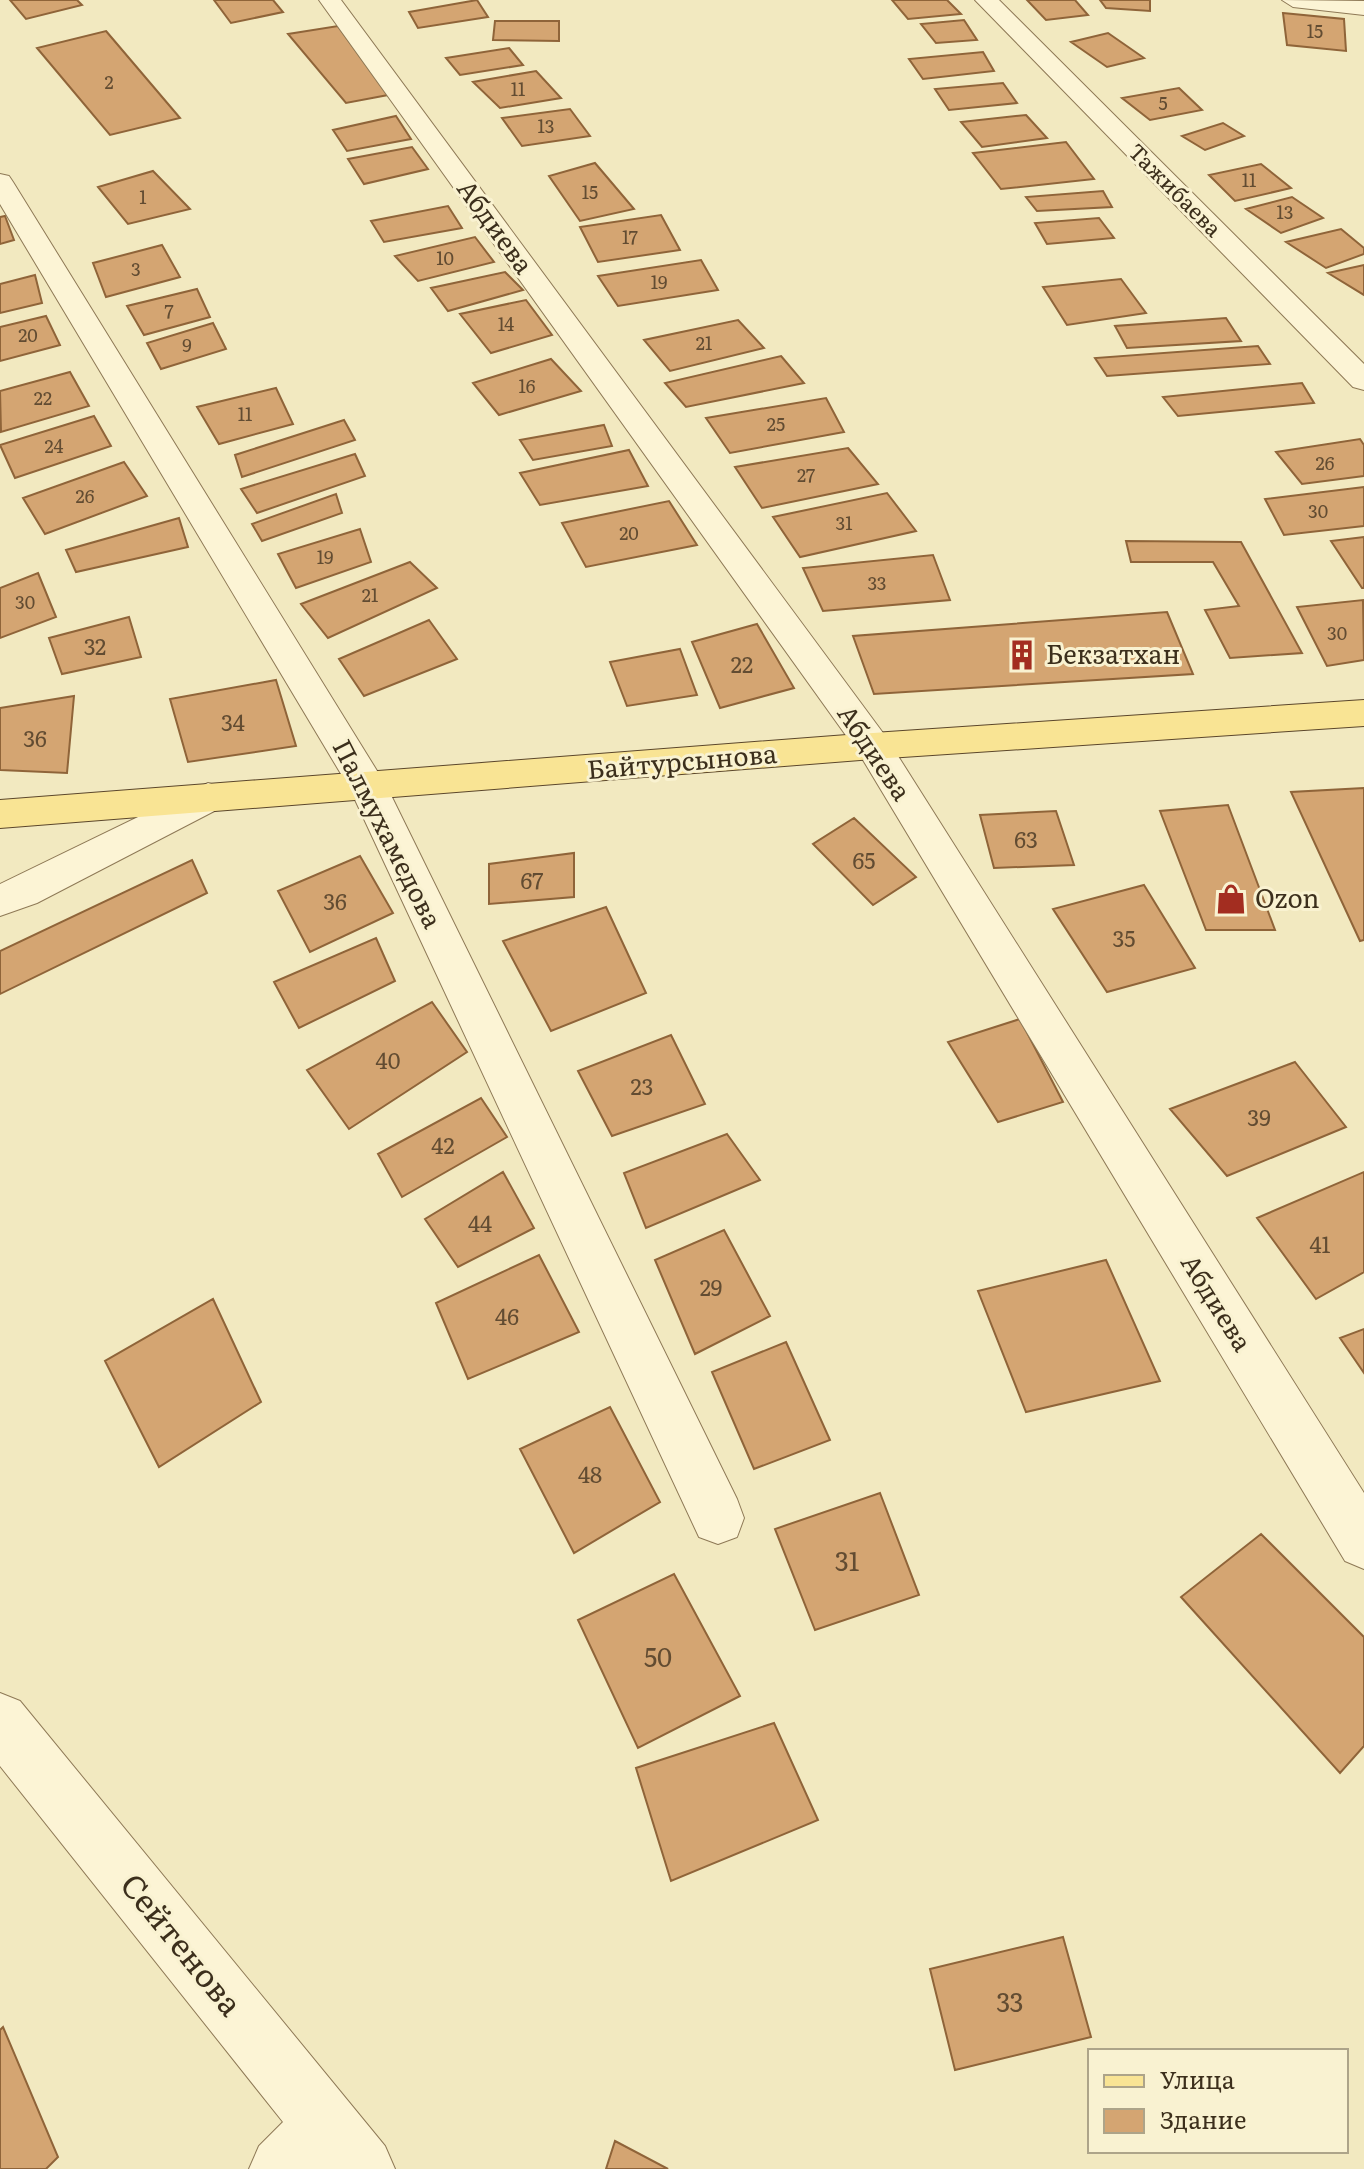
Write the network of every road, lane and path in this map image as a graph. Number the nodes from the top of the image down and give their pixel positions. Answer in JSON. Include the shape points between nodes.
{"nodes":[{"id":1,"x":330,"y":0,"type":"edge"},
{"id":2,"x":986,"y":0,"type":"edge"},
{"id":3,"x":1293,"y":0,"type":"edge"},
{"id":4,"x":1364,"y":8,"type":"edge"},
{"id":5,"x":0,"y":182,"type":"edge"},
{"id":6,"x":1364,"y":381,"type":"edge"},
{"id":7,"x":1364,"y":713,"type":"edge"},
{"id":8,"x":873,"y":746,"type":"junction"},
{"id":9,"x":368,"y":787,"type":"junction"},
{"id":10,"x":208,"y":797,"type":"junction"},
{"id":11,"x":0,"y":814,"type":"edge"},
{"id":12,"x":0,"y":900,"type":"edge"},
{"id":13,"x":718,"y":1518,"type":"dead end"},
{"id":14,"x":1364,"y":1542,"type":"edge"},
{"id":15,"x":0,"y":1721,"type":"edge"},
{"id":16,"x":344,"y":2146,"type":"edge"},
{"id":17,"x":282,"y":2169,"type":"edge"}],
"edges":[{"from":1,"to":8,"type":"street","name":"Абдиева"},
{"from":2,"to":6,"type":"street","name":"Тажибаева"},
{"from":3,"to":4,"type":"street"},
{"from":5,"to":9,"type":"street","name":"Палмухамедова"},
{"from":7,"to":8,"type":"main road","name":"Байтурсынова"},
{"from":8,"to":9,"type":"main road","name":"Байтурсынова"},
{"from":8,"to":14,"type":"street","name":"Абдиева"},
{"from":9,"to":10,"type":"main road","name":"Байтурсынова"},
{"from":9,"to":13,"type":"street","name":"Палмухамедова"},
{"from":10,"to":11,"type":"main road","name":"Байтурсынова"},
{"from":10,"to":12,"type":"street"},
{"from":15,"to":16,"type":"street","name":"Сейтенова"},
{"from":16,"to":17,"type":"street"}]}
